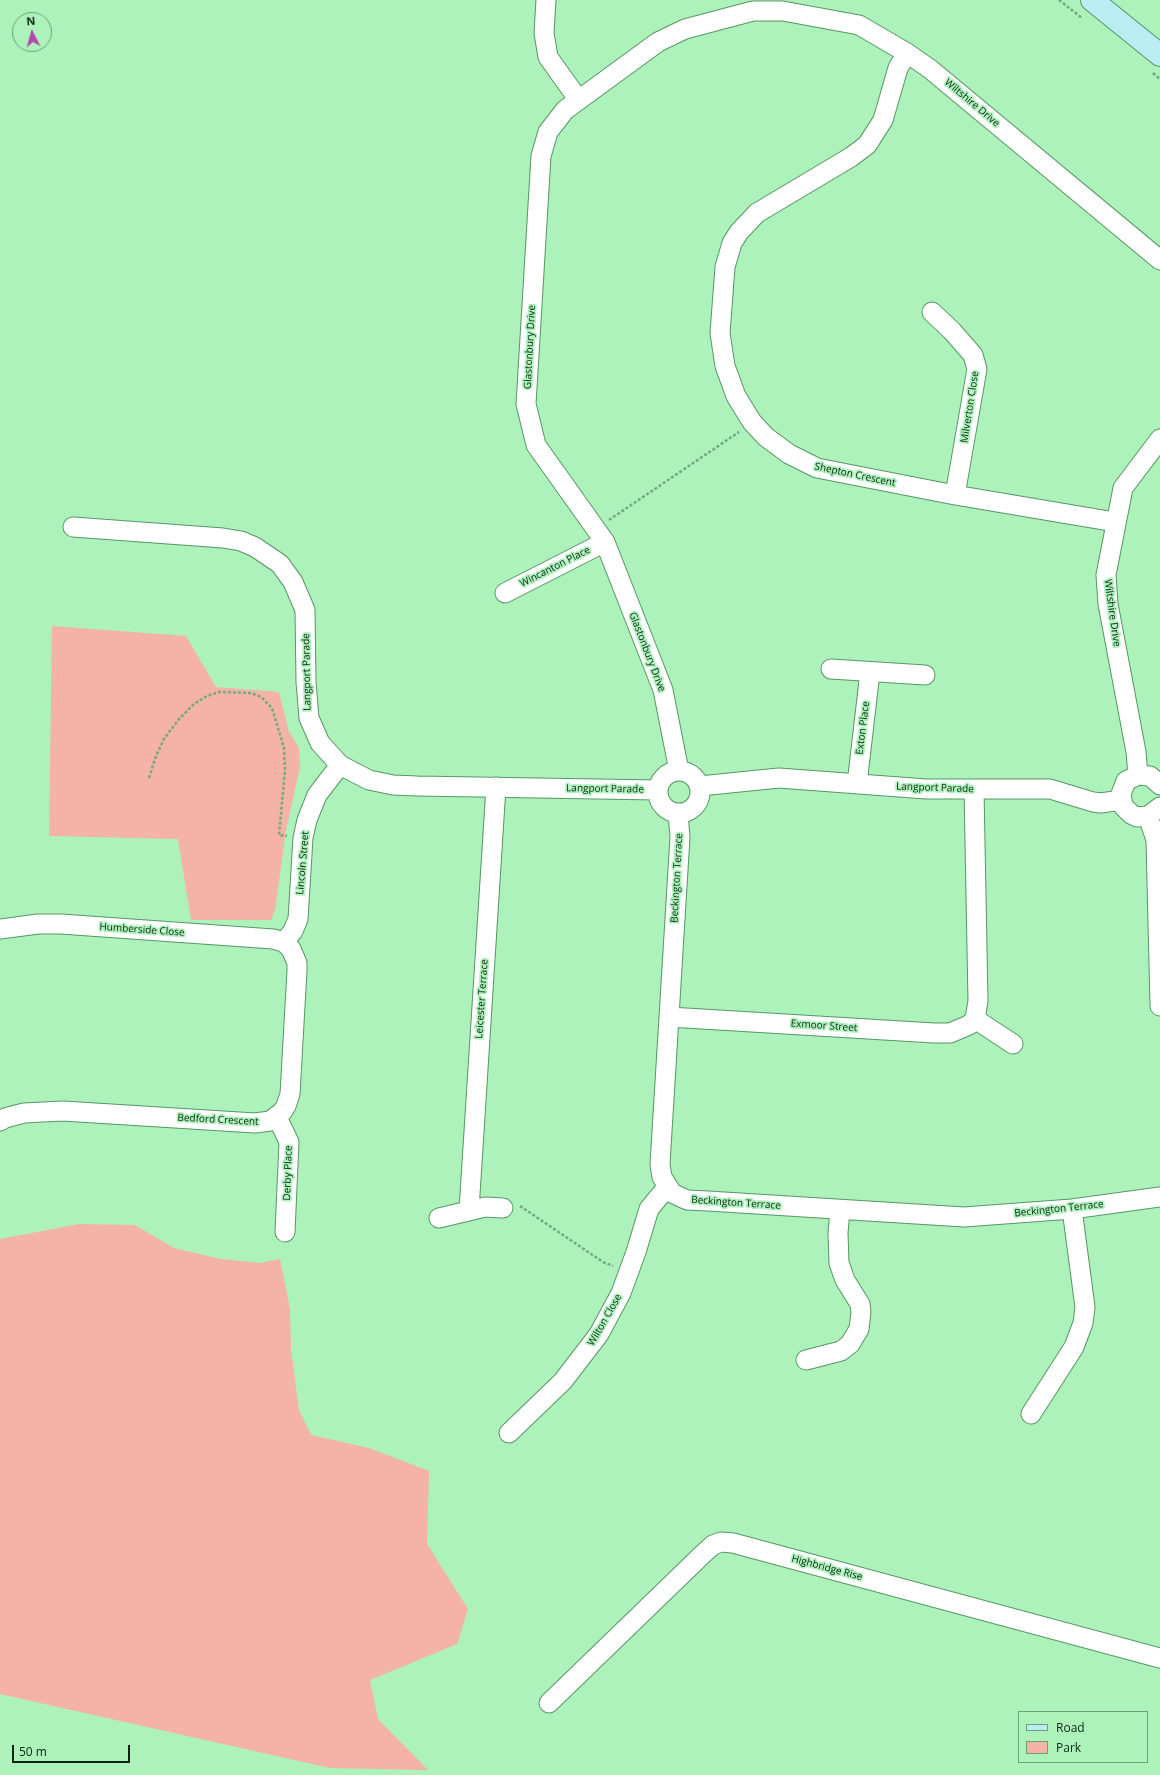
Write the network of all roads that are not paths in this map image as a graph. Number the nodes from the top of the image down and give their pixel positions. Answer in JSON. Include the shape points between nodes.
{"nodes":[{"id":1,"x":546,"y":0,"type":"edge"},
{"id":2,"x":1092,"y":0,"type":"edge"},
{"id":3,"x":753,"y":5,"type":"edge"},
{"id":4,"x":783,"y":5,"type":"edge"},
{"id":5,"x":907,"y":53,"type":"junction"},
{"id":6,"x":1160,"y":55,"type":"edge"},
{"id":7,"x":578,"y":99,"type":"junction"},
{"id":8,"x":1160,"y":260,"type":"edge"},
{"id":9,"x":932,"y":312,"type":"dead end"},
{"id":10,"x":1160,"y":439,"type":"edge"},
{"id":11,"x":955,"y":494,"type":"junction"},
{"id":12,"x":1115,"y":522,"type":"junction"},
{"id":13,"x":72,"y":527,"type":"dead end"},
{"id":14,"x":601,"y":535,"type":"junction"},
{"id":15,"x":505,"y":593,"type":"dead end"},
{"id":16,"x":830,"y":669,"type":"dead end"},
{"id":17,"x":870,"y":672,"type":"junction"},
{"id":18,"x":925,"y":675,"type":"dead end"},
{"id":19,"x":340,"y":765,"type":"junction"},
{"id":20,"x":679,"y":771,"type":"junction"},
{"id":21,"x":1138,"y":775,"type":"junction"},
{"id":22,"x":857,"y":784,"type":"junction"},
{"id":23,"x":1160,"y":784,"type":"edge"},
{"id":24,"x":700,"y":786,"type":"junction"},
{"id":25,"x":496,"y":787,"type":"junction"},
{"id":26,"x":658,"y":790,"type":"junction"},
{"id":27,"x":974,"y":790,"type":"junction"},
{"id":28,"x":1121,"y":800,"type":"junction"},
{"id":29,"x":1154,"y":812,"type":"edge"},
{"id":30,"x":678,"y":813,"type":"junction"},
{"id":31,"x":0,"y":929,"type":"edge"},
{"id":32,"x":284,"y":942,"type":"junction"},
{"id":33,"x":1160,"y":1006,"type":"edge"},
{"id":34,"x":669,"y":1017,"type":"junction"},
{"id":35,"x":975,"y":1019,"type":"junction"},
{"id":36,"x":1013,"y":1044,"type":"dead end"},
{"id":37,"x":277,"y":1117,"type":"junction"},
{"id":38,"x":0,"y":1121,"type":"edge"},
{"id":39,"x":667,"y":1187,"type":"junction"},
{"id":40,"x":1160,"y":1197,"type":"edge"},
{"id":41,"x":502,"y":1208,"type":"road end"},
{"id":42,"x":1072,"y":1209,"type":"junction"},
{"id":43,"x":468,"y":1210,"type":"junction"},
{"id":44,"x":840,"y":1210,"type":"junction"},
{"id":45,"x":439,"y":1218,"type":"dead end"},
{"id":46,"x":285,"y":1232,"type":"dead end"},
{"id":47,"x":806,"y":1360,"type":"dead end"},
{"id":48,"x":1031,"y":1414,"type":"dead end"},
{"id":49,"x":509,"y":1433,"type":"dead end"},
{"id":50,"x":1160,"y":1658,"type":"edge"},
{"id":51,"x":549,"y":1703,"type":"dead end"}],
"edges":[{"from":1,"to":7,"type":"street","via":[[544,33],[548,57]]},
{"from":2,"to":6,"type":"main road"},
{"from":3,"to":4,"type":"street","name":"Wiltshire Drive"},
{"from":3,"to":7,"type":"street","name":"Glastonbury Drive","via":[[658,42]]},
{"from":4,"to":5,"type":"street","name":"Wiltshire Drive","via":[[859,25]]},
{"from":5,"to":8,"type":"street","name":"Wiltshire Drive","via":[[930,69]]},
{"from":5,"to":11,"type":"street","name":"Shepton Crescent","via":[[898,68],[881,124],[867,145],[757,213],[732,243],[725,267],[721,320],[722,349],[730,381],[752,422],[775,445],[802,462],[816,468]]},
{"from":7,"to":14,"type":"street","name":"Glastonbury Drive","via":[[555,120],[548,132],[542,156],[526,404],[536,445]]},
{"from":9,"to":11,"type":"street","name":"Milverton Close","via":[[973,355],[977,369]]},
{"from":10,"to":12,"type":"street","name":"Wiltshire Drive","via":[[1123,488]]},
{"from":11,"to":12,"type":"street","name":"Shepton Crescent"},
{"from":12,"to":21,"type":"street","name":"Wiltshire Drive","via":[[1106,574],[1106,590]]},
{"from":13,"to":19,"type":"street","name":"Langport Parade","via":[[241,541],[280,564],[293,582],[305,610],[309,718],[320,742]]},
{"from":14,"to":15,"type":"street","name":"Wincanton Place"},
{"from":14,"to":20,"type":"street","name":"Glastonbury Drive","via":[[663,690]]},
{"from":16,"to":17,"type":"street"},
{"from":17,"to":18,"type":"street"},
{"from":17,"to":22,"type":"street","name":"Exton Place"},
{"from":19,"to":25,"type":"street","name":"Langport Parade","via":[[369,780],[393,785]]},
{"from":19,"to":32,"type":"street","name":"Lincoln Street","via":[[317,796],[308,820],[303,838],[298,919]]},
{"from":20,"to":24,"type":"street","via":[[691,774]]},
{"from":20,"to":26,"type":"street","via":[[665,776]]},
{"from":21,"to":23,"type":"street","via":[[1150,776]]},
{"from":21,"to":28,"type":"street","via":[[1126,781]]},
{"from":22,"to":24,"type":"street","name":"Langport Parade","via":[[778,778]]},
{"from":22,"to":27,"type":"street","name":"Langport Parade"},
{"from":24,"to":30,"type":"street","via":[[697,804],[692,809]]},
{"from":25,"to":26,"type":"street","name":"Langport Parade"},
{"from":25,"to":43,"type":"street","name":"Leicester Terrace"},
{"from":26,"to":30,"type":"street","via":[[664,807]]},
{"from":27,"to":28,"type":"street","name":"Langport Parade","via":[[1050,789],[1092,802]]},
{"from":27,"to":35,"type":"street","via":[[978,1000]]},
{"from":28,"to":29,"type":"street","via":[[1131,814],[1137,816]]},
{"from":29,"to":33,"type":"street"},
{"from":30,"to":34,"type":"street","name":"Beckington Terrace","via":[[680,837]]},
{"from":31,"to":32,"type":"street","name":"Humberside Close","via":[[61,924],[258,937]]},
{"from":32,"to":37,"type":"street","via":[[295,955],[297,971],[290,1094],[286,1106]]},
{"from":34,"to":35,"type":"street","name":"Exmoor Street","via":[[950,1033],[969,1025]]},
{"from":34,"to":39,"type":"street","name":"Beckington Terrace","via":[[660,1164]]},
{"from":35,"to":36,"type":"street"},
{"from":37,"to":38,"type":"street","name":"Bedford Crescent","via":[[270,1121],[254,1123],[45,1111],[24,1113]]},
{"from":37,"to":46,"type":"street","name":"Derby Place","via":[[289,1142]]},
{"from":39,"to":44,"type":"street","name":"Beckington Terrace","via":[[672,1193],[687,1200]]},
{"from":39,"to":49,"type":"street","name":"Wilton Close","via":[[649,1209],[629,1272],[599,1334],[563,1381]]},
{"from":40,"to":42,"type":"street","name":"Beckington Terrace"},
{"from":41,"to":43,"type":"street"},
{"from":42,"to":44,"type":"street","name":"Beckington Terrace","via":[[964,1216]]},
{"from":42,"to":48,"type":"street","via":[[1085,1306],[1083,1323],[1074,1347]]},
{"from":43,"to":45,"type":"street"},
{"from":44,"to":47,"type":"street","via":[[839,1264],[845,1280],[860,1304],[859,1329],[850,1344],[841,1351]]},
{"from":50,"to":51,"type":"street","name":"Highbridge Rise","via":[[733,1542],[721,1542],[703,1554]]}]}
